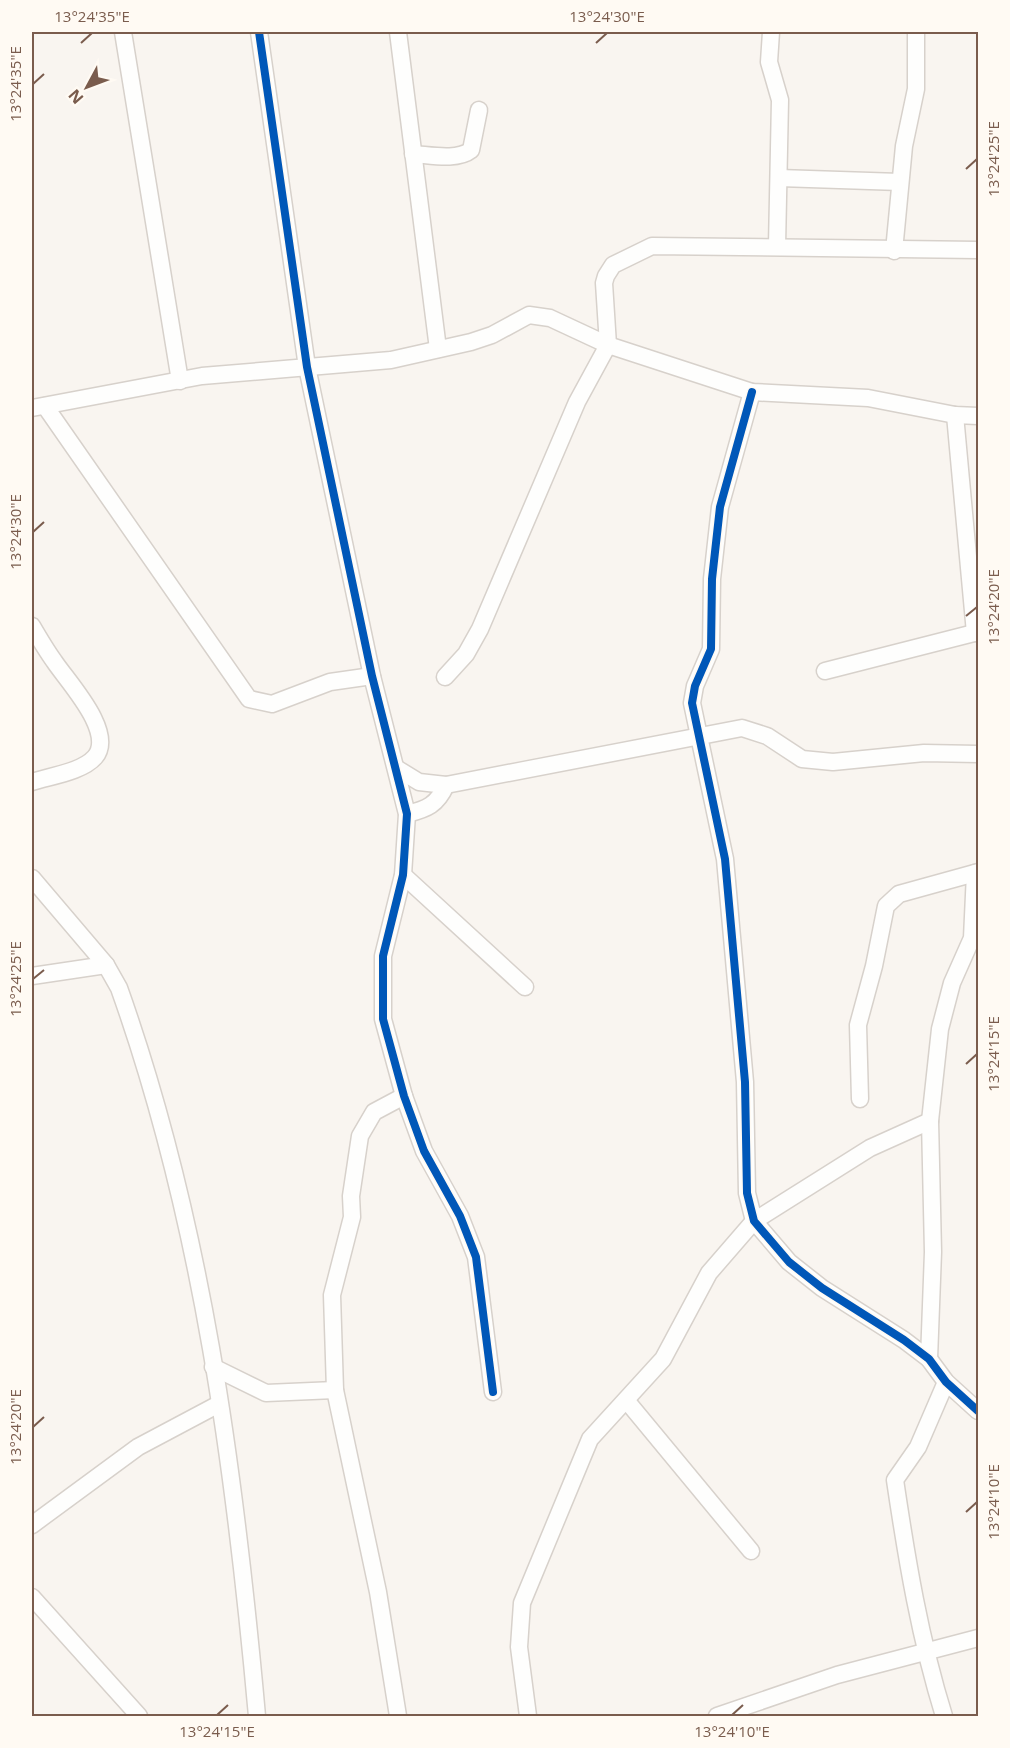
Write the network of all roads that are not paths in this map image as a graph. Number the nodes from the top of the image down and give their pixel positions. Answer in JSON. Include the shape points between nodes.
{"nodes":[{"id":1,"x":123,"y":32,"type":"edge"},
{"id":2,"x":259,"y":32,"type":"edge"},
{"id":3,"x":398,"y":32,"type":"edge"},
{"id":4,"x":771,"y":32,"type":"edge"},
{"id":5,"x":916,"y":32,"type":"edge"},
{"id":6,"x":479,"y":110,"type":"dead end"},
{"id":7,"x":413,"y":154,"type":"junction"},
{"id":8,"x":779,"y":178,"type":"junction"},
{"id":9,"x":900,"y":182,"type":"junction"},
{"id":10,"x":777,"y":246,"type":"junction"},
{"id":11,"x":978,"y":250,"type":"edge"},
{"id":12,"x":894,"y":251,"type":"junction"},
{"id":13,"x":608,"y":345,"type":"junction"},
{"id":14,"x":438,"y":350,"type":"junction"},
{"id":15,"x":307,"y":367,"type":"junction"},
{"id":16,"x":180,"y":381,"type":"junction"},
{"id":17,"x":752,"y":392,"type":"junction"},
{"id":18,"x":38,"y":407,"type":"edge"},
{"id":19,"x":955,"y":415,"type":"junction"},
{"id":20,"x":978,"y":416,"type":"edge"},
{"id":21,"x":32,"y":626,"type":"edge"},
{"id":22,"x":976,"y":633,"type":"edge"},
{"id":23,"x":825,"y":671,"type":"dead end"},
{"id":24,"x":372,"y":676,"type":"junction"},
{"id":25,"x":445,"y":677,"type":"dead end"},
{"id":26,"x":697,"y":736,"type":"junction"},
{"id":27,"x":978,"y":754,"type":"edge"},
{"id":28,"x":396,"y":768,"type":"junction"},
{"id":29,"x":32,"y":782,"type":"edge"},
{"id":30,"x":446,"y":785,"type":"junction"},
{"id":31,"x":407,"y":814,"type":"junction"},
{"id":32,"x":977,"y":872,"type":"edge"},
{"id":33,"x":402,"y":875,"type":"junction"},
{"id":34,"x":32,"y":878,"type":"edge"},
{"id":35,"x":106,"y":964,"type":"junction"},
{"id":36,"x":32,"y":976,"type":"edge"},
{"id":37,"x":525,"y":987,"type":"dead end"},
{"id":38,"x":404,"y":1096,"type":"junction"},
{"id":39,"x":860,"y":1099,"type":"dead end"},
{"id":40,"x":930,"y":1121,"type":"junction"},
{"id":41,"x":754,"y":1221,"type":"junction"},
{"id":42,"x":929,"y":1359,"type":"junction"},
{"id":43,"x":213,"y":1367,"type":"junction"},
{"id":44,"x":946,"y":1382,"type":"junction"},
{"id":45,"x":335,"y":1390,"type":"junction"},
{"id":46,"x":493,"y":1392,"type":"dead end"},
{"id":47,"x":626,"y":1400,"type":"junction"},
{"id":48,"x":219,"y":1404,"type":"junction"},
{"id":49,"x":978,"y":1411,"type":"edge"},
{"id":50,"x":32,"y":1525,"type":"edge"},
{"id":51,"x":751,"y":1551,"type":"dead end"},
{"id":52,"x":32,"y":1597,"type":"edge"},
{"id":53,"x":978,"y":1638,"type":"edge"},
{"id":54,"x":925,"y":1653,"type":"junction"},
{"id":55,"x":760,"y":1709,"type":"edge"},
{"id":56,"x":139,"y":1716,"type":"edge"},
{"id":57,"x":257,"y":1716,"type":"edge"},
{"id":58,"x":398,"y":1716,"type":"edge"},
{"id":59,"x":528,"y":1716,"type":"edge"},
{"id":60,"x":717,"y":1716,"type":"edge"},
{"id":61,"x":944,"y":1716,"type":"edge"}],
"edges":[{"from":1,"to":16,"type":"street"},
{"from":2,"to":15,"type":"street"},
{"from":3,"to":7,"type":"street"},
{"from":4,"to":8,"type":"street","via":[[769,62],[780,100]]},
{"from":5,"to":9,"type":"street","via":[[916,89]]},
{"from":6,"to":7,"type":"street","via":[[471,150],[458,156]]},
{"from":7,"to":14,"type":"street"},
{"from":8,"to":9,"type":"street"},
{"from":8,"to":10,"type":"street"},
{"from":9,"to":12,"type":"street"},
{"from":10,"to":12,"type":"street"},
{"from":10,"to":13,"type":"street","via":[[652,246],[613,265],[604,284]]},
{"from":11,"to":12,"type":"street"},
{"from":13,"to":14,"type":"street","via":[[550,318],[530,315],[492,335]]},
{"from":13,"to":17,"type":"street"},
{"from":13,"to":25,"type":"street","via":[[577,402],[480,629],[466,654]]},
{"from":14,"to":15,"type":"street","via":[[391,360]]},
{"from":15,"to":16,"type":"street"},
{"from":15,"to":24,"type":"street"},
{"from":16,"to":18,"type":"street"},
{"from":17,"to":19,"type":"street","via":[[868,398]]},
{"from":17,"to":26,"type":"street","via":[[715,535],[711,649],[692,703]]},
{"from":18,"to":24,"type":"street","via":[[249,699],[272,704],[330,682]]},
{"from":19,"to":20,"type":"street"},
{"from":19,"to":22,"type":"street"},
{"from":21,"to":29,"type":"street","via":[[93,716],[99,738],[99,750],[82,766]]},
{"from":22,"to":23,"type":"street"},
{"from":24,"to":28,"type":"street"},
{"from":26,"to":27,"type":"street","via":[[742,728],[766,736],[802,759],[833,762],[924,753]]},
{"from":26,"to":30,"type":"street"},
{"from":26,"to":41,"type":"street","via":[[725,859],[745,1082],[747,1193]]},
{"from":28,"to":30,"type":"street","via":[[419,782]]},
{"from":28,"to":31,"type":"street"},
{"from":30,"to":31,"type":"street","via":[[432,806]]},
{"from":31,"to":33,"type":"street"},
{"from":32,"to":39,"type":"street","via":[[899,894],[886,906],[858,1024]]},
{"from":32,"to":40,"type":"street","via":[[972,938],[952,983],[940,1029]]},
{"from":33,"to":37,"type":"street"},
{"from":33,"to":38,"type":"street","via":[[383,956],[381,982],[383,1019]]},
{"from":34,"to":35,"type":"street"},
{"from":35,"to":36,"type":"street"},
{"from":35,"to":43,"type":"street","via":[[132,1022],[168,1146],[204,1306]]},
{"from":38,"to":45,"type":"street","via":[[374,1112],[360,1136],[351,1196],[352,1217],[332,1295]]},
{"from":38,"to":46,"type":"street","via":[[424,1151],[460,1216],[476,1257]]},
{"from":40,"to":41,"type":"street","via":[[870,1148]]},
{"from":40,"to":42,"type":"street","via":[[933,1252]]},
{"from":41,"to":42,"type":"street","via":[[771,1244],[805,1276]]},
{"from":41,"to":47,"type":"street","via":[[708,1273],[670,1348]]},
{"from":42,"to":44,"type":"street"},
{"from":43,"to":45,"type":"street","via":[[266,1393]]},
{"from":43,"to":48,"type":"street"},
{"from":44,"to":49,"type":"street"},
{"from":44,"to":54,"type":"street","via":[[918,1447],[895,1480],[905,1556]]},
{"from":45,"to":58,"type":"street","via":[[378,1592]]},
{"from":47,"to":51,"type":"street"},
{"from":47,"to":59,"type":"street","via":[[584,1449],[522,1603],[519,1647]]},
{"from":48,"to":50,"type":"street","via":[[138,1447]]},
{"from":48,"to":57,"type":"street"},
{"from":52,"to":56,"type":"street"},
{"from":53,"to":54,"type":"street"},
{"from":54,"to":55,"type":"street","via":[[837,1675]]},
{"from":54,"to":61,"type":"street"},
{"from":55,"to":60,"type":"street"}]}
